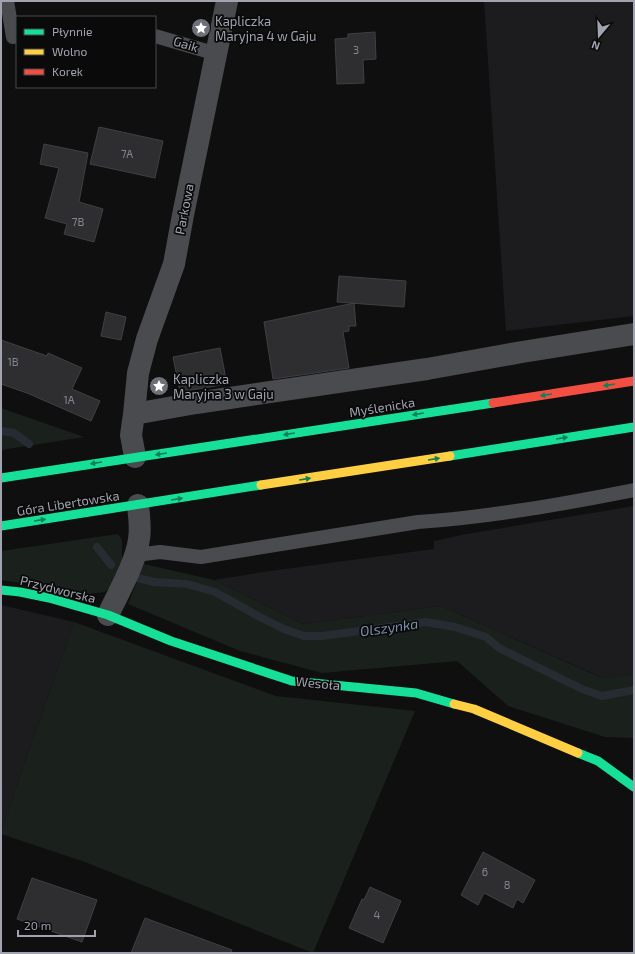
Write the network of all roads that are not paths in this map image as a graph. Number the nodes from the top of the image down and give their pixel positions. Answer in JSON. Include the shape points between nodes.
{"nodes":[{"id":1,"x":7,"y":1,"type":"edge"},
{"id":2,"x":227,"y":1,"type":"edge"},
{"id":3,"x":156,"y":36,"type":"edge"},
{"id":4,"x":10,"y":38,"type":"edge"},
{"id":5,"x":217,"y":54,"type":"junction"},
{"id":6,"x":634,"y":334,"type":"edge"},
{"id":7,"x":634,"y":381,"type":"edge"},
{"id":8,"x":134,"y":414,"type":"junction"},
{"id":9,"x":634,"y":427,"type":"edge"},
{"id":10,"x":135,"y":457,"type":"junction"},
{"id":11,"x":1,"y":478,"type":"edge"},
{"id":12,"x":634,"y":490,"type":"edge"},
{"id":13,"x":138,"y":505,"type":"junction"},
{"id":14,"x":1,"y":526,"type":"edge"},
{"id":15,"x":136,"y":555,"type":"junction"},
{"id":16,"x":1,"y":590,"type":"edge"},
{"id":17,"x":108,"y":615,"type":"junction"},
{"id":18,"x":634,"y":788,"type":"edge"}],
"edges":[{"from":1,"to":4,"type":"lane"},
{"from":2,"to":5,"type":"street","name":"Parkowa"},
{"from":3,"to":5,"type":"lane","name":"Gaik"},
{"from":5,"to":8,"type":"street","name":"Parkowa","via":[[174,264],[147,339],[138,373]]},
{"from":6,"to":8,"type":"street","via":[[427,370]]},
{"from":7,"to":10,"type":"main road","name":"Myślenicka","one_way":true},
{"from":8,"to":10,"type":"street","name":"Parkowa","via":[[131,435]]},
{"from":13,"to":9,"type":"main road","one_way":true},
{"from":10,"to":11,"type":"main road","one_way":true},
{"from":12,"to":15,"type":"lane","via":[[581,501],[454,520],[418,522],[201,557],[160,552]]},
{"from":14,"to":13,"type":"main road","name":"Góra Libertowska","one_way":true},
{"from":13,"to":15,"type":"street","via":[[140,526]]},
{"from":15,"to":17,"type":"street"},
{"from":16,"to":17,"type":"main road","name":"Przydworska","via":[[49,598]]},
{"from":17,"to":18,"type":"main road","name":"Wesoła","via":[[171,641],[292,681],[416,693],[474,709],[598,761]]}]}
